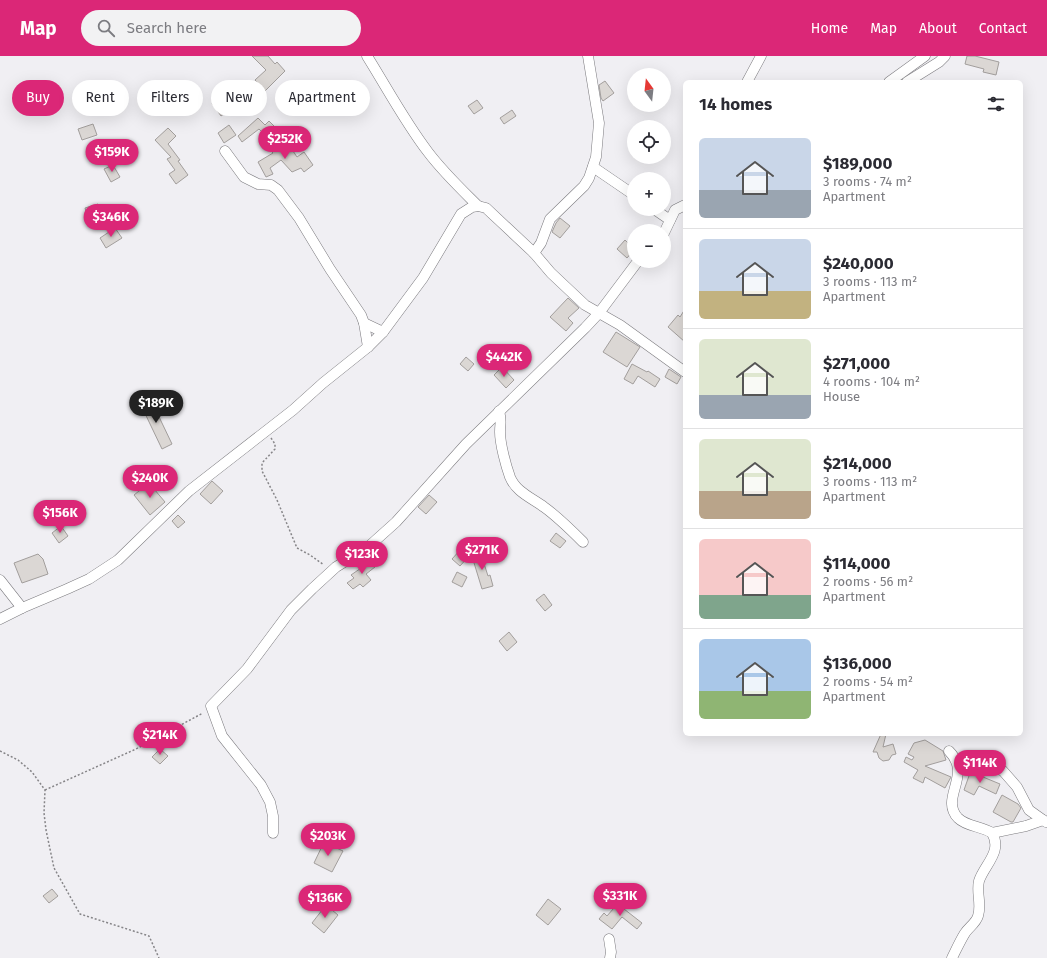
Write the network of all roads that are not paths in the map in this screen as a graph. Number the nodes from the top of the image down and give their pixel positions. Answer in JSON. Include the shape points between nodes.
{"nodes":[{"id":1,"x":367,"y":56,"type":"edge"},
{"id":2,"x":588,"y":56,"type":"edge"},
{"id":3,"x":761,"y":56,"type":"edge"},
{"id":4,"x":925,"y":56,"type":"edge"},
{"id":5,"x":944,"y":56,"type":"edge"},
{"id":6,"x":748,"y":80,"type":"edge"},
{"id":7,"x":892,"y":80,"type":"edge"},
{"id":8,"x":910,"y":80,"type":"edge"},
{"id":9,"x":225,"y":151,"type":"dead end"},
{"id":10,"x":593,"y":167,"type":"junction"},
{"id":11,"x":627,"y":190,"type":"edge"},
{"id":12,"x":478,"y":206,"type":"junction"},
{"id":13,"x":683,"y":206,"type":"edge"},
{"id":14,"x":664,"y":216,"type":"edge"},
{"id":15,"x":670,"y":220,"type":"junction"},
{"id":16,"x":668,"y":224,"type":"edge"},
{"id":17,"x":534,"y":253,"type":"junction"},
{"id":18,"x":633,"y":268,"type":"edge"},
{"id":19,"x":599,"y":313,"type":"junction"},
{"id":20,"x":364,"y":323,"type":"junction"},
{"id":21,"x":383,"y":332,"type":"junction"},
{"id":22,"x":368,"y":347,"type":"junction"},
{"id":23,"x":683,"y":371,"type":"edge"},
{"id":24,"x":499,"y":411,"type":"junction"},
{"id":25,"x":583,"y":542,"type":"dead end"},
{"id":26,"x":0,"y":580,"type":"edge"},
{"id":27,"x":22,"y":608,"type":"junction"},
{"id":28,"x":0,"y":618,"type":"edge"},
{"id":29,"x":949,"y":751,"type":"dead end"},
{"id":30,"x":958,"y":767,"type":"junction"},
{"id":31,"x":1045,"y":822,"type":"edge"},
{"id":32,"x":273,"y":833,"type":"dead end"},
{"id":33,"x":992,"y":833,"type":"junction"},
{"id":34,"x":609,"y":939,"type":"dead end"},
{"id":35,"x":610,"y":958,"type":"edge"},
{"id":36,"x":952,"y":958,"type":"edge"}],
"edges":[{"from":1,"to":12,"type":"street","via":[[428,153]]},
{"from":2,"to":10,"type":"street","via":[[599,123]]},
{"from":3,"to":6,"type":"street"},
{"from":4,"to":7,"type":"street"},
{"from":5,"to":8,"type":"street"},
{"from":9,"to":20,"type":"street","via":[[244,176],[258,184],[271,185],[278,190],[359,310]]},
{"from":10,"to":11,"type":"street"},
{"from":10,"to":17,"type":"street","via":[[584,186],[550,219]]},
{"from":12,"to":17,"type":"street","via":[[495,215]]},
{"from":12,"to":21,"type":"street","via":[[461,214],[423,278]]},
{"from":13,"to":15,"type":"street","via":[[675,210]]},
{"from":14,"to":15,"type":"street"},
{"from":15,"to":16,"type":"street"},
{"from":17,"to":19,"type":"street","via":[[568,290]]},
{"from":18,"to":19,"type":"street"},
{"from":19,"to":23,"type":"street"},
{"from":19,"to":24,"type":"street"},
{"from":20,"to":21,"type":"street"},
{"from":20,"to":22,"type":"street"},
{"from":21,"to":22,"type":"street"},
{"from":22,"to":27,"type":"street","via":[[189,491],[118,560],[89,579]]},
{"from":24,"to":25,"type":"street","via":[[502,420],[502,444],[513,483],[518,490],[545,507]]},
{"from":24,"to":32,"type":"street","via":[[396,522],[367,548],[332,570],[291,610],[247,669],[211,706],[222,736],[261,785],[270,802]]},
{"from":26,"to":27,"type":"street"},
{"from":27,"to":28,"type":"street"},
{"from":29,"to":30,"type":"street"},
{"from":30,"to":31,"type":"street","via":[[974,761],[1003,771],[1017,787],[1029,810]]},
{"from":30,"to":33,"type":"street","via":[[952,802],[957,817]]},
{"from":31,"to":33,"type":"street"},
{"from":33,"to":36,"type":"street","via":[[996,847],[979,881],[978,916],[965,932]]},
{"from":34,"to":35,"type":"street"}]}
